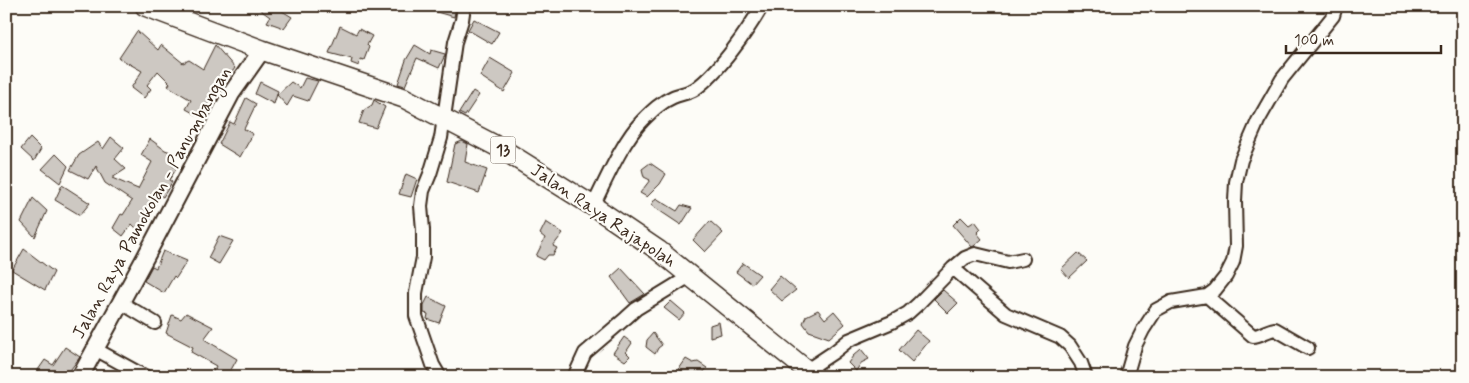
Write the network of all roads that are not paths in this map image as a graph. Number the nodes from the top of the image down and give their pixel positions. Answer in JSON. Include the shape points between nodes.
{"nodes":[{"id":1,"x":145,"y":6,"type":"edge"},
{"id":2,"x":464,"y":6,"type":"edge"},
{"id":3,"x":762,"y":6,"type":"edge"},
{"id":4,"x":1336,"y":6,"type":"edge"},
{"id":5,"x":262,"y":50,"type":"junction"},
{"id":6,"x":444,"y":118,"type":"junction"},
{"id":7,"x":593,"y":206,"type":"junction"},
{"id":8,"x":1023,"y":259,"type":"dead end"},
{"id":9,"x":953,"y":268,"type":"junction"},
{"id":10,"x":690,"y":276,"type":"junction"},
{"id":11,"x":1207,"y":296,"type":"junction"},
{"id":12,"x":120,"y":302,"type":"junction"},
{"id":13,"x":155,"y":323,"type":"dead end"},
{"id":14,"x":95,"y":348,"type":"junction"},
{"id":15,"x":1308,"y":348,"type":"dead end"},
{"id":16,"x":811,"y":373,"type":"edge"},
{"id":17,"x":80,"y":377,"type":"edge"},
{"id":18,"x":146,"y":377,"type":"edge"},
{"id":19,"x":440,"y":377,"type":"edge"},
{"id":20,"x":574,"y":377,"type":"edge"},
{"id":21,"x":1086,"y":377,"type":"edge"},
{"id":22,"x":1126,"y":377,"type":"edge"}],
"edges":[{"from":1,"to":5,"type":"highway","name":"Jalan Raya Rajapolah","number":"13"},
{"from":2,"to":6,"type":"street","via":[[455,42]]},
{"from":3,"to":7,"type":"street","via":[[715,72],[692,91],[659,105],[641,122]]},
{"from":4,"to":11,"type":"street","via":[[1333,16],[1282,79],[1258,121],[1241,160],[1236,182],[1233,262],[1226,276]]},
{"from":5,"to":6,"type":"highway","name":"Jalan Raya Rajapolah","number":"13","via":[[404,98]]},
{"from":5,"to":12,"type":"main road","name":"Jalan Raya Pamokolan - Panumbangan","via":[[231,94]]},
{"from":6,"to":7,"type":"highway","name":"Jalan Raya Rajapolah","number":"13","via":[[502,149]]},
{"from":6,"to":19,"type":"street","via":[[437,154],[423,191],[423,257],[415,304],[416,316]]},
{"from":7,"to":10,"type":"highway","name":"Jalan Raya Rajapolah","number":"13"},
{"from":8,"to":9,"type":"street","via":[[1008,262],[975,254]]},
{"from":9,"to":16,"type":"street","via":[[908,313],[849,340]]},
{"from":9,"to":21,"type":"street","via":[[1006,314],[1060,337],[1070,346]]},
{"from":10,"to":16,"type":"highway","name":"Jalan Raya Rajapolah","number":"13"},
{"from":10,"to":20,"type":"street","via":[[636,309],[586,353]]},
{"from":11,"to":15,"type":"street","via":[[1253,336],[1275,329]]},
{"from":11,"to":22,"type":"street","via":[[1170,302],[1156,310],[1135,346]]},
{"from":12,"to":13,"type":"street"},
{"from":12,"to":14,"type":"main road","name":"Jalan Raya Pamokolan - Panumbangan"},
{"from":14,"to":17,"type":"main road","name":"Jalan Raya Pamokolan - Panumbangan"},
{"from":14,"to":18,"type":"street"}]}
